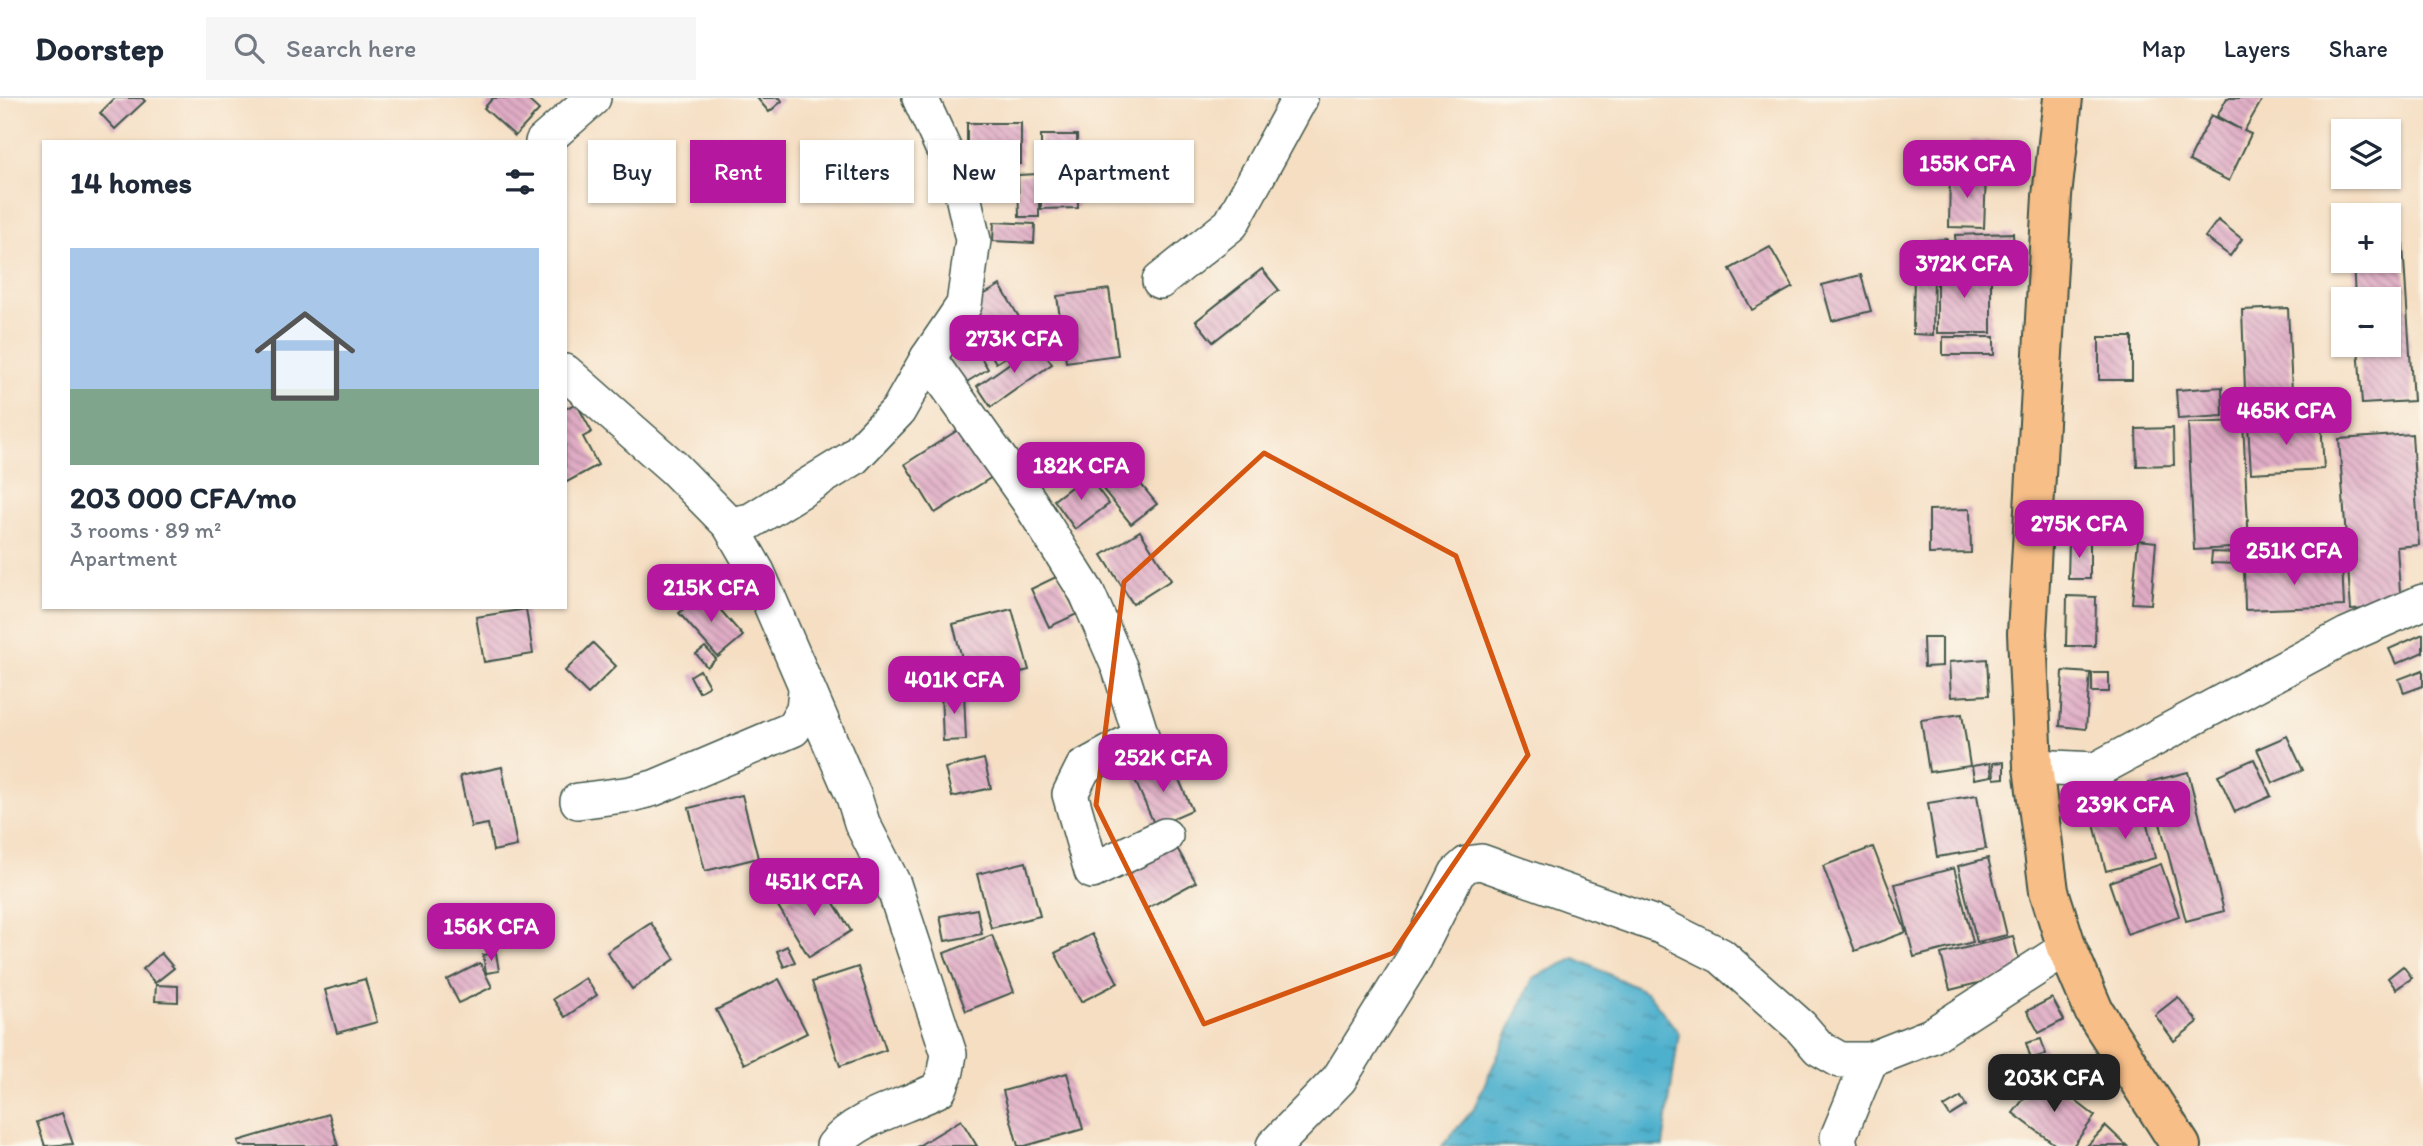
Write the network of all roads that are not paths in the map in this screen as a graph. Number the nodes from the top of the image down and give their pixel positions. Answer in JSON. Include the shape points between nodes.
{"nodes":[{"id":1,"x":593,"y":98,"type":"edge"},
{"id":2,"x":920,"y":98,"type":"edge"},
{"id":3,"x":1300,"y":98,"type":"edge"},
{"id":4,"x":2063,"y":98,"type":"edge"},
{"id":5,"x":545,"y":140,"type":"edge"},
{"id":6,"x":1160,"y":281,"type":"dead end"},
{"id":7,"x":929,"y":358,"type":"junction"},
{"id":8,"x":567,"y":374,"type":"edge"},
{"id":9,"x":730,"y":525,"type":"junction"},
{"id":10,"x":2423,"y":602,"type":"edge"},
{"id":11,"x":806,"y":690,"type":"junction"},
{"id":12,"x":2033,"y":767,"type":"junction"},
{"id":13,"x":578,"y":801,"type":"dead end"},
{"id":14,"x":1165,"y":836,"type":"dead end"},
{"id":15,"x":2067,"y":948,"type":"junction"},
{"id":16,"x":1870,"y":1060,"type":"junction"},
{"id":17,"x":834,"y":1146,"type":"edge"},
{"id":18,"x":1275,"y":1146,"type":"edge"},
{"id":19,"x":1840,"y":1146,"type":"edge"},
{"id":20,"x":2181,"y":1146,"type":"edge"}],
"edges":[{"from":1,"to":5,"type":"street"},
{"from":2,"to":7,"type":"street","via":[[961,187],[972,240],[964,305]]},
{"from":3,"to":6,"type":"street","via":[[1231,224]]},
{"from":4,"to":12,"type":"main road","via":[[2052,196],[2026,633]]},
{"from":7,"to":9,"type":"street","via":[[898,411],[853,458],[751,521]]},
{"from":7,"to":14,"type":"street","via":[[1087,593],[1120,669],[1140,736],[1083,768],[1070,794],[1092,871]]},
{"from":8,"to":9,"type":"street","via":[[674,468]]},
{"from":9,"to":11,"type":"street","via":[[757,572]]},
{"from":10,"to":12,"type":"street","via":[[2347,635],[2096,770]]},
{"from":11,"to":13,"type":"street","via":[[804,710],[793,729],[654,788]]},
{"from":11,"to":17,"type":"street","via":[[893,884],[949,1054],[939,1089],[866,1120]]},
{"from":12,"to":15,"type":"main road","via":[[2049,891]]},
{"from":15,"to":16,"type":"street","via":[[1931,1037]]},
{"from":15,"to":20,"type":"main road","via":[[2094,1012]]},
{"from":16,"to":18,"type":"street","via":[[1840,1060],[1819,1048],[1721,956],[1661,926],[1481,862],[1467,864],[1457,873],[1415,957],[1339,1079]]},
{"from":16,"to":19,"type":"street","via":[[1838,1137]]}]}
